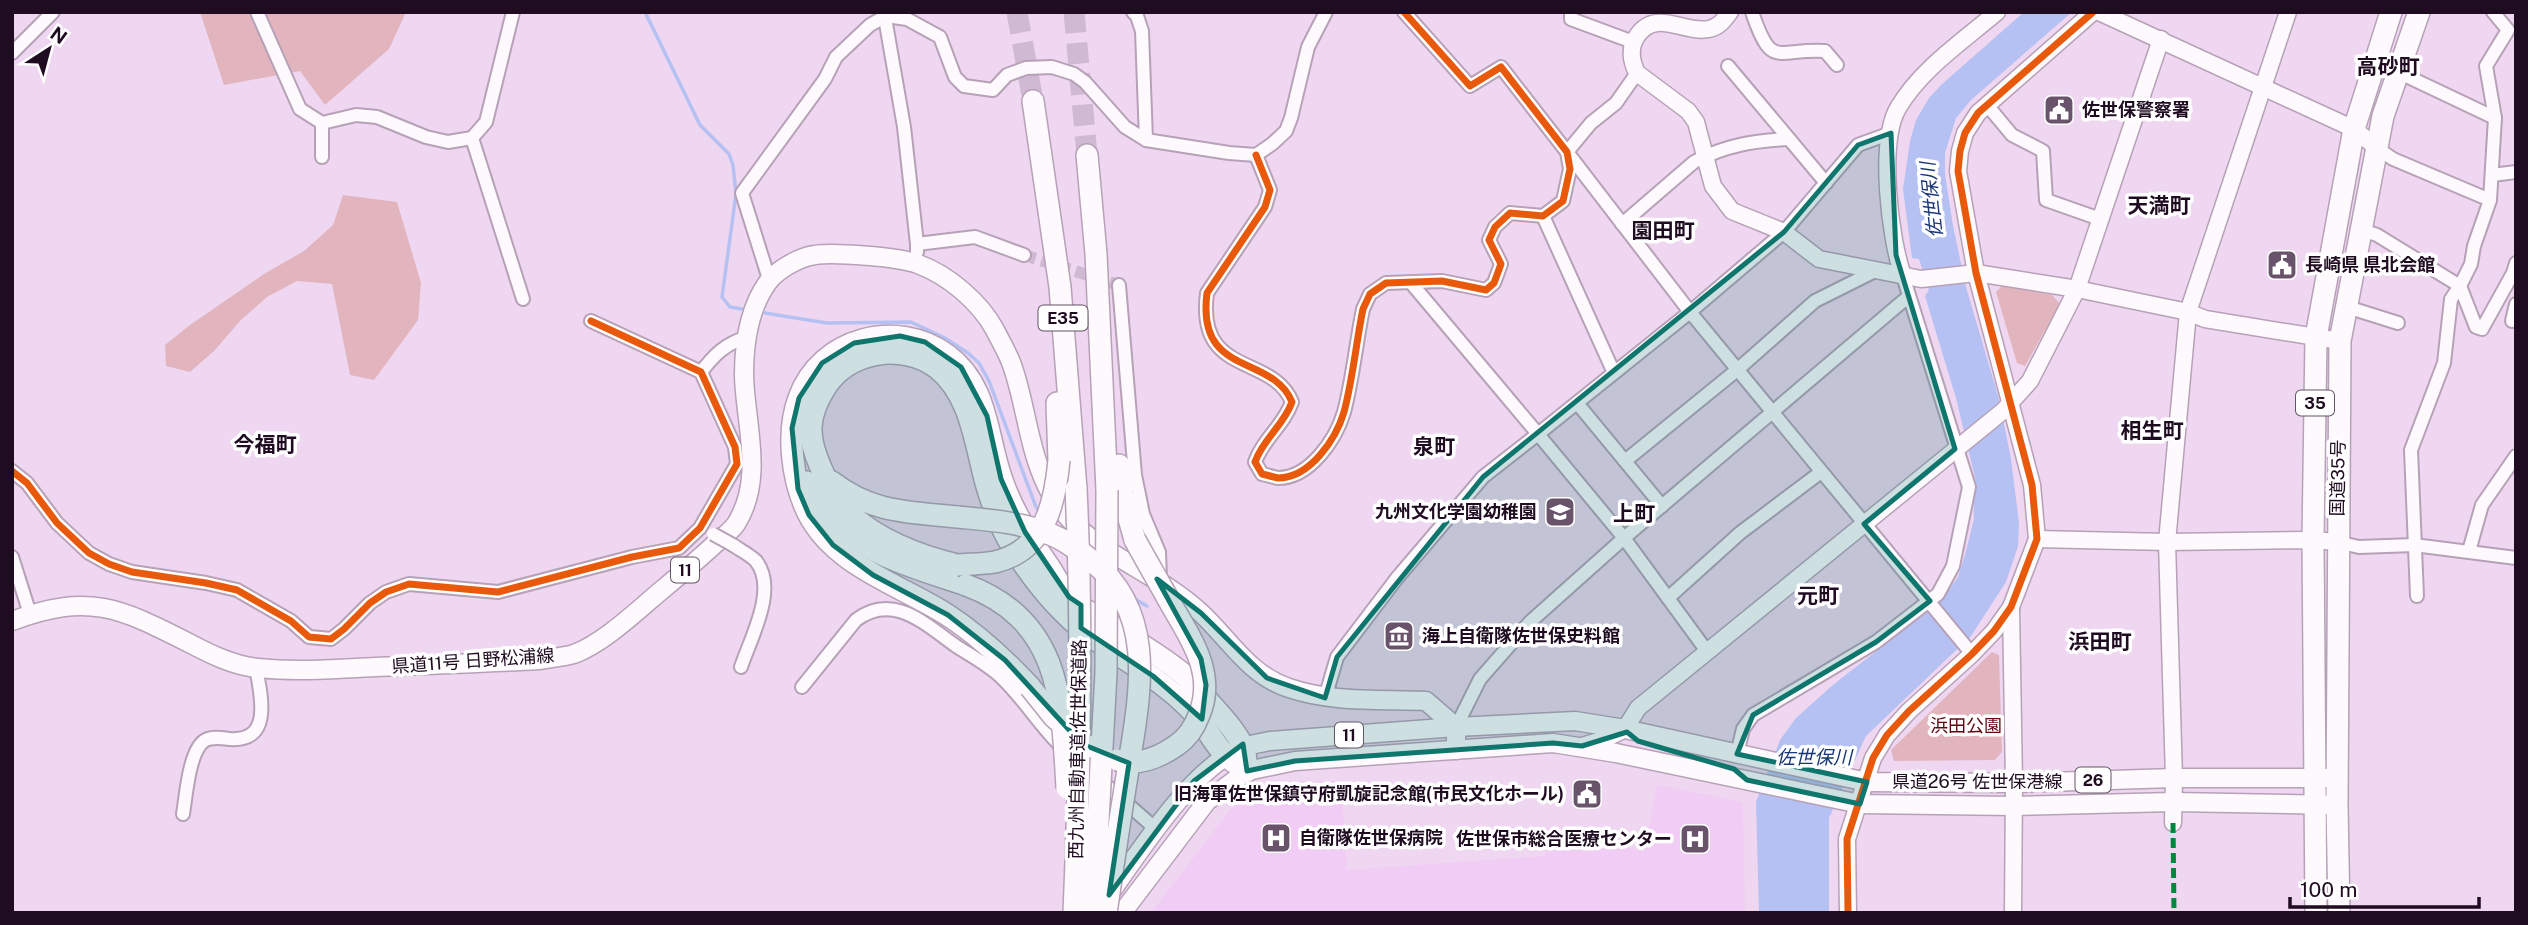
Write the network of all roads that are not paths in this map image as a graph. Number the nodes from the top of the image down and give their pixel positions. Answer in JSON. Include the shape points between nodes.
{"nodes":[{"id":1,"x":53,"y":12,"type":"edge"},
{"id":2,"x":257,"y":12,"type":"edge"},
{"id":3,"x":513,"y":12,"type":"edge"},
{"id":4,"x":1133,"y":12,"type":"edge"},
{"id":5,"x":1326,"y":12,"type":"edge"},
{"id":6,"x":1404,"y":12,"type":"edge"},
{"id":7,"x":1571,"y":12,"type":"edge"},
{"id":8,"x":1730,"y":12,"type":"edge"},
{"id":9,"x":1752,"y":12,"type":"edge"},
{"id":10,"x":1997,"y":12,"type":"edge"},
{"id":11,"x":2093,"y":12,"type":"edge"},
{"id":12,"x":2099,"y":12,"type":"edge"},
{"id":13,"x":2288,"y":12,"type":"edge"},
{"id":14,"x":2392,"y":12,"type":"edge"},
{"id":15,"x":2419,"y":12,"type":"edge"},
{"id":16,"x":2493,"y":12,"type":"edge"},
{"id":17,"x":885,"y":14,"type":"edge"},
{"id":18,"x":2512,"y":32,"type":"edge"},
{"id":19,"x":2161,"y":39,"type":"junction"},
{"id":20,"x":1633,"y":42,"type":"junction"},
{"id":21,"x":12,"y":53,"type":"edge"},
{"id":22,"x":1837,"y":65,"type":"dead end"},
{"id":23,"x":1728,"y":66,"type":"dead end"},
{"id":24,"x":2398,"y":72,"type":"junction"},
{"id":25,"x":1637,"y":73,"type":"junction"},
{"id":26,"x":2263,"y":86,"type":"junction"},
{"id":27,"x":1033,"y":101,"type":"tunnel mouth"},
{"id":28,"x":1987,"y":105,"type":"junction"},
{"id":29,"x":2495,"y":118,"type":"junction"},
{"id":30,"x":322,"y":123,"type":"junction"},
{"id":31,"x":2354,"y":129,"type":"junction"},
{"id":32,"x":1891,"y":133,"type":"junction"},
{"id":33,"x":472,"y":138,"type":"junction"},
{"id":34,"x":1789,"y":139,"type":"junction"},
{"id":35,"x":1146,"y":140,"type":"junction"},
{"id":36,"x":1040,"y":148,"type":"junction"},
{"id":37,"x":2377,"y":148,"type":"junction"},
{"id":38,"x":1567,"y":152,"type":"junction"},
{"id":39,"x":1087,"y":155,"type":"tunnel mouth"},
{"id":40,"x":1256,"y":155,"type":"junction"},
{"id":41,"x":1706,"y":156,"type":"junction"},
{"id":42,"x":322,"y":157,"type":"dead end"},
{"id":43,"x":2516,"y":172,"type":"edge"},
{"id":44,"x":2491,"y":175,"type":"junction"},
{"id":45,"x":1826,"y":183,"type":"junction"},
{"id":46,"x":2490,"y":200,"type":"junction"},
{"id":47,"x":1543,"y":216,"type":"junction"},
{"id":48,"x":2100,"y":219,"type":"junction"},
{"id":49,"x":1622,"y":224,"type":"junction"},
{"id":50,"x":2362,"y":230,"type":"junction"},
{"id":51,"x":1784,"y":232,"type":"junction"},
{"id":52,"x":918,"y":244,"type":"junction"},
{"id":53,"x":1096,"y":254,"type":"junction"},
{"id":54,"x":1024,"y":255,"type":"tunnel mouth"},
{"id":55,"x":916,"y":263,"type":"junction"},
{"id":56,"x":2516,"y":263,"type":"edge"},
{"id":57,"x":1875,"y":271,"type":"junction"},
{"id":58,"x":1971,"y":273,"type":"junction"},
{"id":59,"x":1903,"y":276,"type":"junction"},
{"id":60,"x":769,"y":279,"type":"junction"},
{"id":61,"x":1412,"y":284,"type":"junction"},
{"id":62,"x":1119,"y":285,"type":"dead end"},
{"id":63,"x":2460,"y":286,"type":"junction"},
{"id":64,"x":2077,"y":289,"type":"junction"},
{"id":65,"x":1909,"y":296,"type":"junction"},
{"id":66,"x":523,"y":299,"type":"dead end"},
{"id":67,"x":2516,"y":304,"type":"edge"},
{"id":68,"x":2347,"y":307,"type":"junction"},
{"id":69,"x":1690,"y":312,"type":"junction"},
{"id":70,"x":2188,"y":312,"type":"junction"},
{"id":71,"x":591,"y":321,"type":"dead end"},
{"id":72,"x":2512,"y":321,"type":"dead end"},
{"id":73,"x":2398,"y":323,"type":"dead end"},
{"id":74,"x":747,"y":337,"type":"junction"},
{"id":75,"x":2316,"y":337,"type":"junction"},
{"id":76,"x":2340,"y":341,"type":"junction"},
{"id":77,"x":1738,"y":370,"type":"junction"},
{"id":78,"x":701,"y":372,"type":"junction"},
{"id":79,"x":1614,"y":373,"type":"junction"},
{"id":80,"x":1577,"y":403,"type":"junction"},
{"id":81,"x":2007,"y":406,"type":"junction"},
{"id":82,"x":1772,"y":412,"type":"junction"},
{"id":83,"x":1538,"y":434,"type":"junction"},
{"id":84,"x":1959,"y":446,"type":"junction"},
{"id":85,"x":2516,"y":456,"type":"edge"},
{"id":86,"x":1625,"y":461,"type":"junction"},
{"id":87,"x":794,"y":463,"type":"junction"},
{"id":88,"x":12,"y":471,"type":"edge"},
{"id":89,"x":1821,"y":472,"type":"junction"},
{"id":90,"x":825,"y":477,"type":"junction"},
{"id":91,"x":1661,"y":506,"type":"junction"},
{"id":92,"x":1864,"y":524,"type":"junction"},
{"id":93,"x":706,"y":531,"type":"junction"},
{"id":94,"x":1624,"y":538,"type":"junction"},
{"id":95,"x":2037,"y":539,"type":"junction"},
{"id":96,"x":2313,"y":540,"type":"junction"},
{"id":97,"x":2167,"y":542,"type":"junction"},
{"id":98,"x":2337,"y":542,"type":"junction"},
{"id":99,"x":2414,"y":545,"type":"junction"},
{"id":100,"x":2469,"y":551,"type":"junction"},
{"id":101,"x":12,"y":557,"type":"edge"},
{"id":102,"x":2516,"y":558,"type":"edge"},
{"id":103,"x":962,"y":575,"type":"junction"},
{"id":104,"x":1160,"y":581,"type":"junction"},
{"id":105,"x":2417,"y":596,"type":"dead end"},
{"id":106,"x":1668,"y":598,"type":"junction"},
{"id":107,"x":1932,"y":603,"type":"junction"},
{"id":108,"x":2011,"y":607,"type":"junction"},
{"id":109,"x":30,"y":614,"type":"junction"},
{"id":110,"x":12,"y":621,"type":"edge"},
{"id":111,"x":1969,"y":649,"type":"junction"},
{"id":112,"x":1706,"y":650,"type":"junction"},
{"id":113,"x":741,"y":667,"type":"dead end"},
{"id":114,"x":256,"y":668,"type":"junction"},
{"id":115,"x":802,"y":687,"type":"dead end"},
{"id":116,"x":1325,"y":698,"type":"junction"},
{"id":117,"x":1552,"y":723,"type":"junction"},
{"id":118,"x":1456,"y":727,"type":"junction"},
{"id":119,"x":1625,"y":729,"type":"junction"},
{"id":120,"x":1605,"y":739,"type":"junction"},
{"id":121,"x":1582,"y":746,"type":"junction"},
{"id":122,"x":1456,"y":750,"type":"junction"},
{"id":123,"x":1235,"y":752,"type":"junction"},
{"id":124,"x":1737,"y":754,"type":"junction"},
{"id":125,"x":1670,"y":764,"type":"junction"},
{"id":126,"x":1247,"y":771,"type":"junction"},
{"id":127,"x":2314,"y":777,"type":"junction"},
{"id":128,"x":2174,"y":778,"type":"junction"},
{"id":129,"x":2337,"y":778,"type":"junction"},
{"id":130,"x":1753,"y":781,"type":"junction"},
{"id":131,"x":1867,"y":782,"type":"junction"},
{"id":132,"x":2014,"y":783,"type":"junction"},
{"id":133,"x":1851,"y":802,"type":"junction"},
{"id":134,"x":2173,"y":802,"type":"junction"},
{"id":135,"x":2315,"y":803,"type":"junction"},
{"id":136,"x":2013,"y":806,"type":"junction"},
{"id":137,"x":2337,"y":806,"type":"junction"},
{"id":138,"x":183,"y":814,"type":"dead end"},
{"id":139,"x":2174,"y":823,"type":"dead end"},
{"id":140,"x":1157,"y":830,"type":"junction"},
{"id":141,"x":1067,"y":913,"type":"edge"},
{"id":142,"x":1074,"y":913,"type":"edge"},
{"id":143,"x":1095,"y":913,"type":"edge"},
{"id":144,"x":1106,"y":913,"type":"edge"},
{"id":145,"x":1122,"y":913,"type":"edge"},
{"id":146,"x":1848,"y":913,"type":"edge"},
{"id":147,"x":2012,"y":913,"type":"edge"},
{"id":148,"x":2316,"y":913,"type":"edge"},
{"id":149,"x":2339,"y":913,"type":"edge"}],
"edges":[{"from":1,"to":21,"type":"street"},
{"from":2,"to":30,"type":"street","via":[[300,109]]},
{"from":3,"to":33,"type":"street","via":[[486,122]]},
{"from":4,"to":35,"type":"street","via":[[1142,31]]},
{"from":5,"to":40,"type":"street","via":[[1308,47],[1286,131]]},
{"from":6,"to":38,"type":"street","via":[[1470,86],[1501,67]]},
{"from":7,"to":20,"type":"street","via":[[1571,19]]},
{"from":8,"to":20,"type":"street","via":[[1721,24],[1708,29],[1651,24]]},
{"from":9,"to":22,"type":"street","via":[[1770,51],[1825,51]]},
{"from":10,"to":32,"type":"street","via":[[1910,90],[1896,111]]},
{"from":11,"to":28,"type":"street"},
{"from":12,"to":19,"type":"street"},
{"from":13,"to":26,"type":"street"},
{"from":14,"to":31,"type":"highway","name":"国道35号","number":"35"},
{"from":15,"to":24,"type":"highway","name":"国道35号","number":"35"},
{"from":16,"to":18,"type":"street"},
{"from":17,"to":35,"type":"street","via":[[907,19],[940,37],[954,77],[964,86],[993,90],[1007,75],[1026,68],[1052,67],[1085,82],[1125,127]]},
{"from":17,"to":52,"type":"street"},
{"from":17,"to":60,"type":"street","via":[[836,57],[825,79],[742,192]]},
{"from":18,"to":29,"type":"street","via":[[2486,66]]},
{"from":19,"to":26,"type":"street"},
{"from":19,"to":48,"type":"street"},
{"from":20,"to":25,"type":"street"},
{"from":23,"to":34,"type":"street"},
{"from":24,"to":29,"type":"street"},
{"from":24,"to":37,"type":"highway","name":"国道35号","number":"35"},
{"from":25,"to":38,"type":"street","via":[[1616,103],[1591,123]]},
{"from":25,"to":41,"type":"street","via":[[1688,111]]},
{"from":26,"to":31,"type":"street"},
{"from":26,"to":70,"type":"street"},
{"from":27,"to":36,"type":"highway","number":"E35"},
{"from":28,"to":48,"type":"street","via":[[2012,135],[2043,151],[2046,200]]},
{"from":28,"to":58,"type":"street","via":[[1965,133],[1958,171]]},
{"from":29,"to":44,"type":"street"},
{"from":30,"to":33,"type":"street","via":[[356,115],[377,117],[448,142]]},
{"from":30,"to":42,"type":"street"},
{"from":31,"to":37,"type":"street"},
{"from":31,"to":75,"type":"highway","name":"国道35号","number":"35"},
{"from":32,"to":45,"type":"street","via":[[1858,145]]},
{"from":32,"to":59,"type":"street","via":[[1889,207]]},
{"from":33,"to":66,"type":"street"},
{"from":34,"to":41,"type":"street","via":[[1749,142]]},
{"from":34,"to":45,"type":"street"},
{"from":35,"to":40,"type":"street"},
{"from":36,"to":103,"type":"highway","bridge":true,"via":[[1041,223],[1057,362],[1059,460],[1051,511],[1023,550]]},
{"from":36,"to":142,"type":"highway","name":"西九州自動車道;佐世保道路","number":"E35","bridge":true,"via":[[1060,287],[1081,585]]},
{"from":37,"to":46,"type":"street"},
{"from":37,"to":50,"type":"highway","name":"国道35号","number":"35"},
{"from":38,"to":47,"type":"street","via":[[1570,169],[1563,201]]},
{"from":38,"to":49,"type":"street"},
{"from":39,"to":53,"type":"highway","number":"E35"},
{"from":40,"to":61,"type":"street","via":[[1270,190],[1265,207],[1207,293],[1205,310],[1209,334],[1224,353],[1286,388],[1292,402],[1287,416],[1258,452],[1255,462],[1262,474],[1279,478],[1297,473],[1324,451],[1343,414],[1363,309],[1370,294],[1387,283]]},
{"from":41,"to":49,"type":"street"},
{"from":41,"to":51,"type":"street","via":[[1713,186],[1732,211]]},
{"from":43,"to":44,"type":"street"},
{"from":44,"to":46,"type":"street"},
{"from":45,"to":51,"type":"street"},
{"from":46,"to":63,"type":"street"},
{"from":47,"to":61,"type":"street","via":[[1510,213],[1495,226],[1489,240],[1501,264],[1486,290],[1442,281]]},
{"from":47,"to":79,"type":"street"},
{"from":48,"to":64,"type":"street"},
{"from":49,"to":69,"type":"street"},
{"from":50,"to":63,"type":"street"},
{"from":50,"to":68,"type":"highway","name":"国道35号","number":"35"},
{"from":51,"to":57,"type":"street","via":[[1819,259]]},
{"from":51,"to":69,"type":"street"},
{"from":52,"to":54,"type":"street","via":[[975,237]]},
{"from":52,"to":55,"type":"street"},
{"from":53,"to":87,"type":"highway","bridge":true,"via":[[1122,494],[1135,540],[1201,659],[1206,685],[1196,722],[1166,754],[1124,762],[1082,744],[1005,660],[948,615],[873,575],[833,545],[809,515]]},
{"from":53,"to":143,"type":"highway","name":"西九州自動車道;佐世保道路","number":"E35","bridge":true,"via":[[1107,587]]},
{"from":55,"to":60,"type":"main road","number":"11","via":[[861,255],[813,255]]},
{"from":55,"to":104,"type":"main road","number":"11","via":[[973,300],[993,325],[1013,366],[1036,459],[1063,513],[1088,539]]},
{"from":56,"to":63,"type":"street","via":[[2482,329],[2476,327]]},
{"from":57,"to":59,"type":"street"},
{"from":57,"to":77,"type":"street","via":[[1815,301]]},
{"from":58,"to":59,"type":"street","via":[[1921,279]]},
{"from":58,"to":64,"type":"street"},
{"from":58,"to":81,"type":"street"},
{"from":59,"to":65,"type":"street"},
{"from":60,"to":74,"type":"main road","name":"県道11号 日野松浦線","number":"11","via":[[755,305]]},
{"from":61,"to":83,"type":"street"},
{"from":62,"to":104,"type":"street","via":[[1135,475],[1143,514],[1159,552]]},
{"from":63,"to":99,"type":"street","via":[[2451,299],[2444,363],[2411,450]]},
{"from":64,"to":70,"type":"street"},
{"from":64,"to":81,"type":"street","via":[[2030,380]]},
{"from":65,"to":82,"type":"street"},
{"from":65,"to":84,"type":"street"},
{"from":67,"to":72,"type":"street"},
{"from":68,"to":73,"type":"street"},
{"from":68,"to":76,"type":"highway","name":"国道35号","number":"35"},
{"from":69,"to":77,"type":"street"},
{"from":69,"to":79,"type":"street"},
{"from":70,"to":75,"type":"street","via":[[2205,319]]},
{"from":70,"to":97,"type":"street"},
{"from":71,"to":78,"type":"street"},
{"from":74,"to":78,"type":"street","via":[[715,353]]},
{"from":74,"to":114,"type":"main road","name":"県道11号 日野松浦線","number":"11","via":[[744,376],[753,446],[748,494],[735,525],[614,630],[575,653],[540,660]]},
{"from":75,"to":76,"type":"street"},
{"from":75,"to":96,"type":"highway","name":"国道35号","number":"35"},
{"from":76,"to":98,"type":"highway","name":"国道35号","number":"35"},
{"from":77,"to":82,"type":"street"},
{"from":77,"to":86,"type":"street"},
{"from":78,"to":93,"type":"street","via":[[735,447],[737,464]]},
{"from":79,"to":80,"type":"street"},
{"from":80,"to":83,"type":"street"},
{"from":80,"to":86,"type":"street"},
{"from":81,"to":84,"type":"street"},
{"from":81,"to":95,"type":"street","via":[[2032,485]]},
{"from":82,"to":89,"type":"street"},
{"from":82,"to":91,"type":"street"},
{"from":83,"to":94,"type":"street"},
{"from":83,"to":116,"type":"street","via":[[1483,477],[1397,578],[1337,657]]},
{"from":84,"to":92,"type":"street"},
{"from":84,"to":107,"type":"street","via":[[1969,487],[1953,566]]},
{"from":85,"to":100,"type":"street","via":[[2482,505]]},
{"from":86,"to":91,"type":"street"},
{"from":87,"to":103,"type":"highway","via":[[823,509],[867,548],[886,558]]},
{"from":87,"to":123,"type":"highway","via":[[792,428],[799,398],[810,377],[836,352],[876,336],[900,336],[925,342],[945,354],[961,367],[974,388],[987,416],[1001,479],[1026,532],[1069,597],[1184,675],[1228,724]]},
{"from":88,"to":93,"type":"street","via":[[57,523],[89,553],[109,564],[237,590],[318,639],[331,639],[370,603],[409,584],[498,592],[679,548]]},
{"from":89,"to":92,"type":"street"},
{"from":89,"to":106,"type":"street","via":[[1740,533]]},
{"from":90,"to":103,"type":"highway","via":[[841,504],[867,526]]},
{"from":90,"to":123,"type":"highway","via":[[811,448],[811,421],[830,380],[846,366],[879,353],[917,358],[935,367],[961,398],[992,504],[1010,544],[1038,585],[1061,611],[1153,676]]},
{"from":90,"to":144,"type":"highway","bridge":true,"via":[[869,505],[1012,523],[1047,533],[1072,545],[1117,588],[1138,637],[1141,666]]},
{"from":91,"to":94,"type":"street"},
{"from":92,"to":107,"type":"street"},
{"from":92,"to":112,"type":"street"},
{"from":93,"to":113,"type":"street","bridge":true,"via":[[755,560],[765,580],[764,598]]},
{"from":94,"to":106,"type":"street"},
{"from":94,"to":118,"type":"street","via":[[1530,622],[1480,679]]},
{"from":95,"to":97,"type":"street"},
{"from":95,"to":108,"type":"street"},
{"from":96,"to":97,"type":"street"},
{"from":96,"to":98,"type":"street"},
{"from":96,"to":127,"type":"highway","name":"国道35号","number":"35"},
{"from":97,"to":128,"type":"street"},
{"from":98,"to":99,"type":"street","via":[[2359,547]]},
{"from":98,"to":129,"type":"highway","name":"国道35号","number":"35"},
{"from":99,"to":100,"type":"street"},
{"from":99,"to":105,"type":"street"},
{"from":100,"to":102,"type":"street"},
{"from":101,"to":109,"type":"street"},
{"from":103,"to":141,"type":"highway","bridge":true,"via":[[1016,612],[1039,639],[1051,670],[1064,735]]},
{"from":104,"to":116,"type":"main road","number":"11","via":[[1201,613],[1243,660],[1267,678]]},
{"from":106,"to":112,"type":"street"},
{"from":107,"to":111,"type":"street"},
{"from":107,"to":124,"type":"street","via":[[1754,715],[1743,729]]},
{"from":108,"to":111,"type":"street","via":[[1994,631]]},
{"from":108,"to":132,"type":"street"},
{"from":109,"to":110,"type":"main road","name":"県道11号 日野松浦線","number":"11"},
{"from":109,"to":114,"type":"main road","name":"県道11号 日野松浦線","number":"11","via":[[74,605],[109,608],[134,615],[214,656]]},
{"from":111,"to":131,"type":"street","via":[[1887,735],[1873,758]]},
{"from":112,"to":119,"type":"street","via":[[1638,708]]},
{"from":114,"to":138,"type":"street","via":[[262,714],[255,730],[250,737],[204,741],[194,756]]},
{"from":115,"to":140,"type":"street","via":[[867,611],[881,608],[911,615],[1000,676],[1054,739]]},
{"from":116,"to":118,"type":"main road","number":"11","via":[[1426,701]]},
{"from":117,"to":118,"type":"main road","name":"県道26号 佐世保港線","number":"26"},
{"from":117,"to":119,"type":"main road","name":"県道26号 佐世保港線","number":"26","via":[[1575,721]]},
{"from":117,"to":120,"type":"main road"},
{"from":118,"to":122,"type":"main road"},
{"from":118,"to":123,"type":"main road","number":"11","via":[[1270,741]]},
{"from":119,"to":120,"type":"street"},
{"from":119,"to":124,"type":"main road","name":"県道26号 佐世保港線","number":"26"},
{"from":119,"to":130,"type":"main road","via":[[1638,741],[1734,769]]},
{"from":120,"to":121,"type":"street"},
{"from":120,"to":125,"type":"main road","via":[[1655,751]]},
{"from":121,"to":122,"type":"main road","name":"県道26号 佐世保港線","number":"26","via":[[1553,743]]},
{"from":121,"to":125,"type":"main road","name":"県道26号 佐世保港線","number":"26"},
{"from":122,"to":126,"type":"main road","number":"11","via":[[1295,761]]},
{"from":123,"to":126,"type":"highway"},
{"from":123,"to":140,"type":"main road","number":"11","via":[[1194,781]]},
{"from":124,"to":131,"type":"main road","name":"県道26号 佐世保港線","number":"26"},
{"from":125,"to":130,"type":"main road","name":"県道26号 佐世保港線","number":"26"},
{"from":126,"to":145,"type":"main road","number":"11","via":[[1207,801]]},
{"from":127,"to":128,"type":"main road","name":"県道26号 佐世保港線","number":"26"},
{"from":127,"to":129,"type":"main road","name":"県道26号 佐世保港線","number":"26"},
{"from":127,"to":135,"type":"highway","name":"国道35号","number":"35"},
{"from":128,"to":132,"type":"main road","name":"県道26号 佐世保港線","number":"26"},
{"from":128,"to":134,"type":"street"},
{"from":129,"to":137,"type":"highway","name":"国道35号","number":"35"},
{"from":130,"to":133,"type":"main road","name":"県道26号 佐世保港線","number":"26"},
{"from":131,"to":132,"type":"main road","name":"県道26号 佐世保港線","number":"26"},
{"from":131,"to":133,"type":"street"},
{"from":132,"to":136,"type":"street"},
{"from":133,"to":136,"type":"main road","name":"県道26号 佐世保港線","number":"26"},
{"from":133,"to":146,"type":"street"},
{"from":134,"to":135,"type":"main road","name":"県道26号 佐世保港線","number":"26"},
{"from":134,"to":136,"type":"main road","name":"県道26号 佐世保港線","number":"26"},
{"from":134,"to":139,"type":"street"},
{"from":135,"to":137,"type":"main road","name":"県道26号 佐世保港線","number":"26"},
{"from":135,"to":148,"type":"highway","name":"国道35号","number":"35"},
{"from":136,"to":147,"type":"street"},
{"from":137,"to":149,"type":"highway","name":"国道35号","number":"35"},
{"from":140,"to":143,"type":"main road","number":"11"}]}
